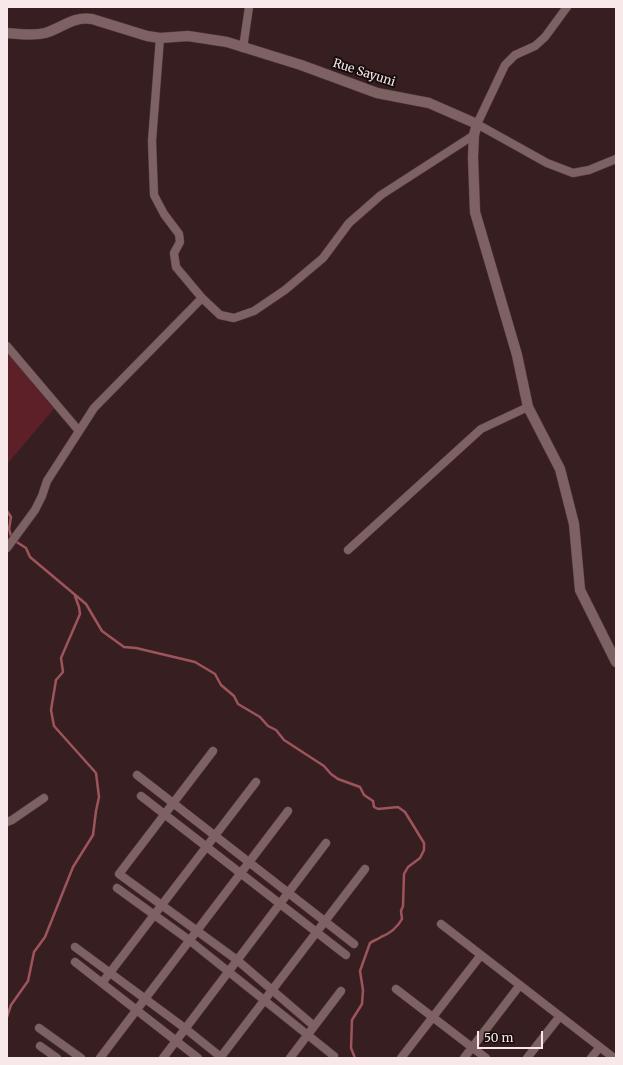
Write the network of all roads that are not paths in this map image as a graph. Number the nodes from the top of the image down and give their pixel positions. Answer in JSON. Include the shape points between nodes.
{"nodes":[{"id":1,"x":249,"y":7,"type":"edge"},
{"id":2,"x":567,"y":7,"type":"edge"},
{"id":3,"x":7,"y":33,"type":"edge"},
{"id":4,"x":160,"y":38,"type":"junction"},
{"id":5,"x":243,"y":48,"type":"junction"},
{"id":6,"x":477,"y":124,"type":"junction"},
{"id":7,"x":474,"y":135,"type":"junction"},
{"id":8,"x":616,"y":159,"type":"edge"},
{"id":9,"x":202,"y":298,"type":"junction"},
{"id":10,"x":7,"y":346,"type":"edge"},
{"id":11,"x":528,"y":407,"type":"junction"},
{"id":12,"x":79,"y":431,"type":"junction"},
{"id":13,"x":7,"y":548,"type":"edge"},
{"id":14,"x":348,"y":550,"type":"dead end"},
{"id":15,"x":616,"y":662,"type":"edge"},
{"id":16,"x":213,"y":751,"type":"dead end"},
{"id":17,"x":138,"y":775,"type":"dead end"},
{"id":18,"x":256,"y":782,"type":"dead end"},
{"id":19,"x":141,"y":796,"type":"dead end"},
{"id":20,"x":44,"y":798,"type":"dead end"},
{"id":21,"x":173,"y":803,"type":"junction"},
{"id":22,"x":288,"y":810,"type":"dead end"},
{"id":23,"x":165,"y":814,"type":"junction"},
{"id":24,"x":7,"y":822,"type":"edge"},
{"id":25,"x":215,"y":836,"type":"junction"},
{"id":26,"x":326,"y":843,"type":"dead end"},
{"id":27,"x":207,"y":846,"type":"junction"},
{"id":28,"x":249,"y":862,"type":"junction"},
{"id":29,"x":365,"y":869,"type":"dead end"},
{"id":30,"x":240,"y":873,"type":"junction"},
{"id":31,"x":117,"y":888,"type":"dead end"},
{"id":32,"x":288,"y":893,"type":"junction"},
{"id":33,"x":280,"y":904,"type":"junction"},
{"id":34,"x":162,"y":905,"type":"junction"},
{"id":35,"x":154,"y":915,"type":"junction"},
{"id":36,"x":325,"y":921,"type":"junction"},
{"id":37,"x":441,"y":924,"type":"dead end"},
{"id":38,"x":197,"y":930,"type":"junction"},
{"id":39,"x":317,"y":932,"type":"junction"},
{"id":40,"x":189,"y":940,"type":"junction"},
{"id":41,"x":354,"y":944,"type":"dead end"},
{"id":42,"x":75,"y":947,"type":"dead end"},
{"id":43,"x":346,"y":955,"type":"dead end"},
{"id":44,"x":481,"y":955,"type":"junction"},
{"id":45,"x":238,"y":960,"type":"junction"},
{"id":46,"x":74,"y":962,"type":"dead end"},
{"id":47,"x":229,"y":972,"type":"junction"},
{"id":48,"x":109,"y":973,"type":"junction"},
{"id":49,"x":102,"y":983,"type":"junction"},
{"id":50,"x":520,"y":985,"type":"junction"},
{"id":51,"x":396,"y":989,"type":"dead end"},
{"id":52,"x":272,"y":990,"type":"junction"},
{"id":53,"x":341,"y":991,"type":"dead end"},
{"id":54,"x":145,"y":999,"type":"junction"},
{"id":55,"x":264,"y":1000,"type":"junction"},
{"id":56,"x":136,"y":1010,"type":"junction"},
{"id":57,"x":560,"y":1016,"type":"junction"},
{"id":58,"x":433,"y":1017,"type":"junction"},
{"id":59,"x":314,"y":1026,"type":"junction"},
{"id":60,"x":39,"y":1028,"type":"dead end"},
{"id":61,"x":186,"y":1029,"type":"junction"},
{"id":62,"x":308,"y":1035,"type":"junction"},
{"id":63,"x":176,"y":1041,"type":"junction"},
{"id":64,"x":40,"y":1046,"type":"dead end"},
{"id":65,"x":600,"y":1047,"type":"junction"},
{"id":66,"x":472,"y":1048,"type":"junction"},
{"id":67,"x":334,"y":1056,"type":"dead end"},
{"id":68,"x":57,"y":1058,"type":"edge"},
{"id":69,"x":81,"y":1058,"type":"edge"},
{"id":70,"x":100,"y":1058,"type":"edge"},
{"id":71,"x":163,"y":1058,"type":"edge"},
{"id":72,"x":198,"y":1058,"type":"edge"},
{"id":73,"x":221,"y":1058,"type":"edge"},
{"id":74,"x":290,"y":1058,"type":"edge"},
{"id":75,"x":401,"y":1058,"type":"edge"},
{"id":76,"x":464,"y":1058,"type":"edge"},
{"id":77,"x":486,"y":1058,"type":"edge"},
{"id":78,"x":527,"y":1058,"type":"edge"},
{"id":79,"x":591,"y":1058,"type":"edge"},
{"id":80,"x":614,"y":1058,"type":"edge"}],
"edges":[{"from":1,"to":5,"type":"street"},
{"from":2,"to":6,"type":"street","via":[[545,37],[535,46],[515,55],[505,65]]},
{"from":3,"to":4,"type":"street","name":"Rue Sayuni","via":[[45,33],[83,18]]},
{"from":4,"to":5,"type":"street","name":"Rue Sayuni","via":[[205,37]]},
{"from":4,"to":9,"type":"street","via":[[152,141],[154,195],[179,234],[180,242],[174,253],[176,267]]},
{"from":5,"to":6,"type":"street","name":"Rue Sayuni","via":[[301,65],[377,93],[429,103]]},
{"from":6,"to":7,"type":"street"},
{"from":6,"to":8,"type":"street","via":[[547,163],[573,174]]},
{"from":7,"to":9,"type":"street","via":[[381,195],[349,223],[323,258],[285,290],[254,311],[234,318],[220,315]]},
{"from":7,"to":11,"type":"street","via":[[472,157],[475,212],[517,355]]},
{"from":9,"to":12,"type":"street","via":[[94,408]]},
{"from":10,"to":12,"type":"street"},
{"from":11,"to":14,"type":"street","via":[[482,429]]},
{"from":11,"to":15,"type":"street","via":[[560,469],[574,524],[580,590]]},
{"from":12,"to":13,"type":"street","via":[[47,481],[35,510]]},
{"from":16,"to":21,"type":"street"},
{"from":17,"to":21,"type":"street"},
{"from":18,"to":25,"type":"street"},
{"from":19,"to":23,"type":"street"},
{"from":20,"to":24,"type":"street"},
{"from":21,"to":23,"type":"street"},
{"from":21,"to":25,"type":"street"},
{"from":22,"to":28,"type":"street"},
{"from":23,"to":27,"type":"street"},
{"from":23,"to":34,"type":"street","via":[[120,874]]},
{"from":25,"to":27,"type":"street"},
{"from":25,"to":28,"type":"street"},
{"from":26,"to":32,"type":"street"},
{"from":27,"to":30,"type":"street"},
{"from":27,"to":34,"type":"street"},
{"from":28,"to":30,"type":"street"},
{"from":28,"to":32,"type":"street"},
{"from":29,"to":36,"type":"street"},
{"from":30,"to":33,"type":"street"},
{"from":30,"to":38,"type":"street"},
{"from":31,"to":35,"type":"street"},
{"from":32,"to":33,"type":"street"},
{"from":32,"to":36,"type":"street"},
{"from":33,"to":39,"type":"street"},
{"from":33,"to":45,"type":"street"},
{"from":34,"to":35,"type":"street"},
{"from":34,"to":38,"type":"street"},
{"from":35,"to":40,"type":"street"},
{"from":35,"to":48,"type":"street"},
{"from":36,"to":39,"type":"street"},
{"from":36,"to":41,"type":"street"},
{"from":37,"to":44,"type":"street"},
{"from":38,"to":40,"type":"street"},
{"from":38,"to":45,"type":"street"},
{"from":39,"to":43,"type":"street"},
{"from":39,"to":52,"type":"street"},
{"from":40,"to":47,"type":"street"},
{"from":40,"to":54,"type":"street"},
{"from":42,"to":48,"type":"street"},
{"from":44,"to":50,"type":"street"},
{"from":44,"to":58,"type":"street"},
{"from":45,"to":47,"type":"street"},
{"from":45,"to":52,"type":"street"},
{"from":46,"to":49,"type":"street"},
{"from":47,"to":55,"type":"street"},
{"from":47,"to":61,"type":"street"},
{"from":48,"to":49,"type":"street"},
{"from":48,"to":54,"type":"street"},
{"from":49,"to":56,"type":"street"},
{"from":50,"to":57,"type":"street"},
{"from":50,"to":66,"type":"street"},
{"from":51,"to":58,"type":"street"},
{"from":52,"to":55,"type":"street"},
{"from":52,"to":59,"type":"street"},
{"from":53,"to":59,"type":"street"},
{"from":54,"to":56,"type":"street"},
{"from":54,"to":61,"type":"street"},
{"from":55,"to":62,"type":"street"},
{"from":55,"to":73,"type":"street"},
{"from":56,"to":63,"type":"street"},
{"from":56,"to":70,"type":"street"},
{"from":57,"to":65,"type":"street"},
{"from":57,"to":78,"type":"street"},
{"from":58,"to":66,"type":"street"},
{"from":58,"to":75,"type":"street"},
{"from":59,"to":62,"type":"street"},
{"from":60,"to":69,"type":"street"},
{"from":61,"to":63,"type":"street"},
{"from":61,"to":73,"type":"street"},
{"from":62,"to":67,"type":"street"},
{"from":62,"to":74,"type":"street"},
{"from":63,"to":71,"type":"street"},
{"from":63,"to":72,"type":"street"},
{"from":64,"to":68,"type":"street"},
{"from":65,"to":79,"type":"street"},
{"from":65,"to":80,"type":"street"},
{"from":66,"to":76,"type":"street"},
{"from":66,"to":77,"type":"street"}]}
